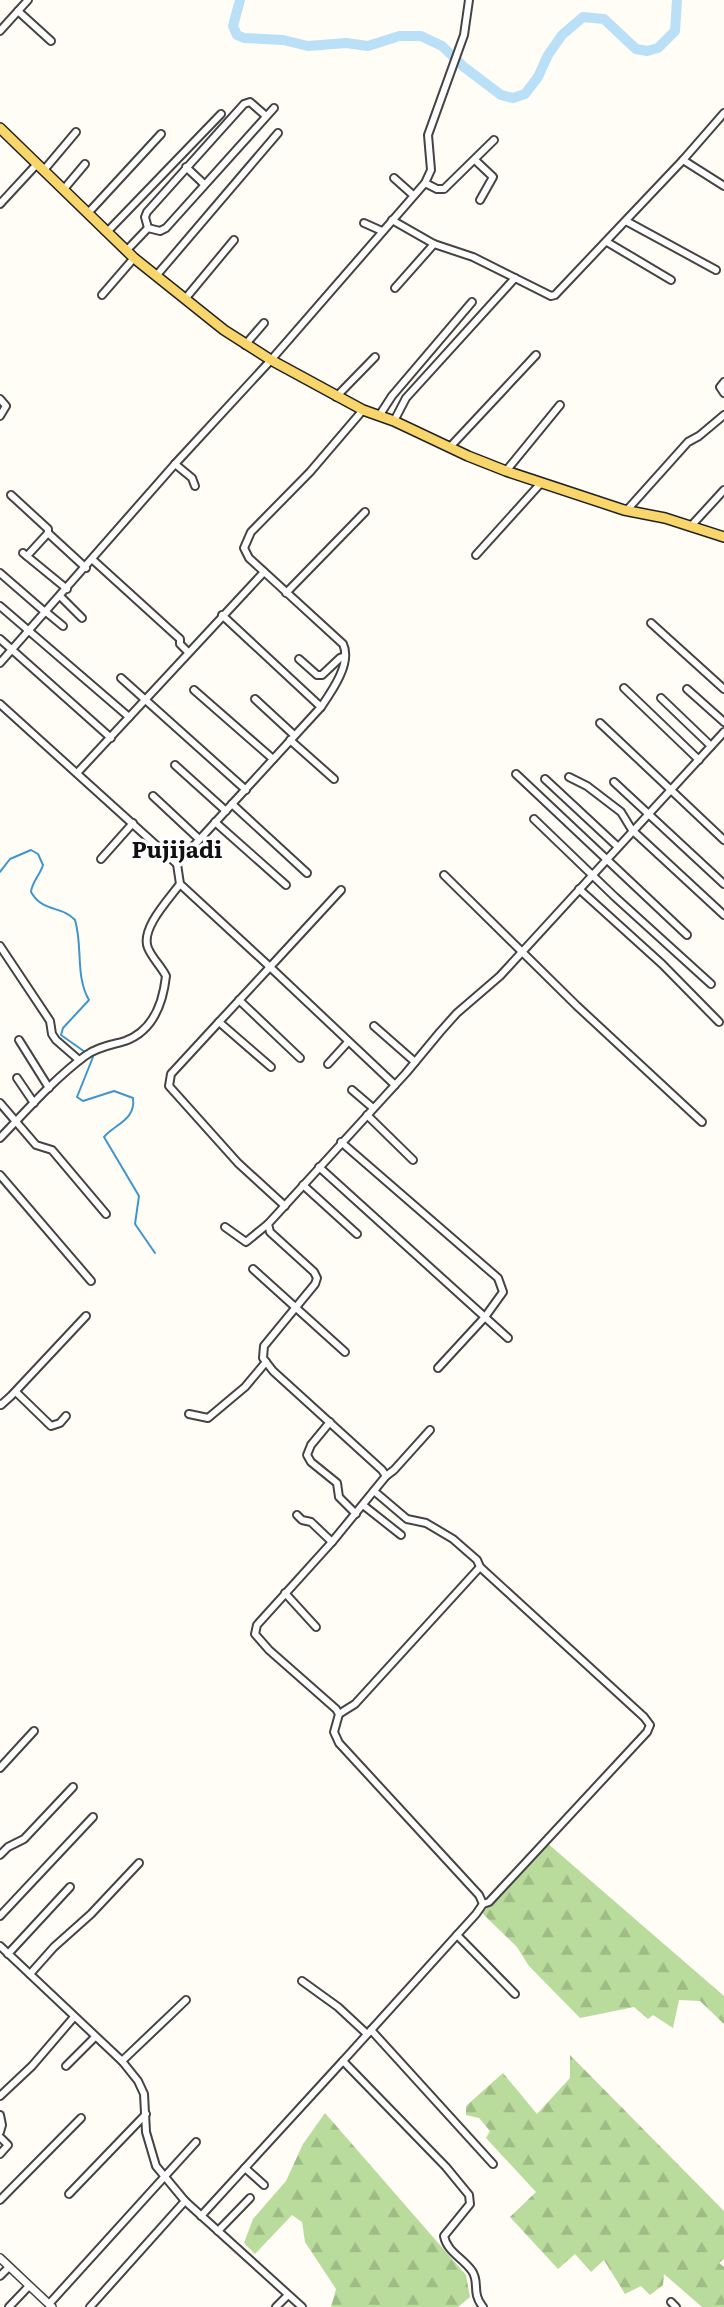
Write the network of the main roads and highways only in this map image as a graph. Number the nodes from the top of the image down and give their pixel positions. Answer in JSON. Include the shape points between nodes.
{"nodes":[{"id":1,"x":0,"y":128,"type":"edge"},
{"id":2,"x":724,"y":537,"type":"edge"}],
"edges":[{"from":1,"to":2,"type":"main road","via":[[156,276],[246,345],[336,397],[506,471]]}]}
